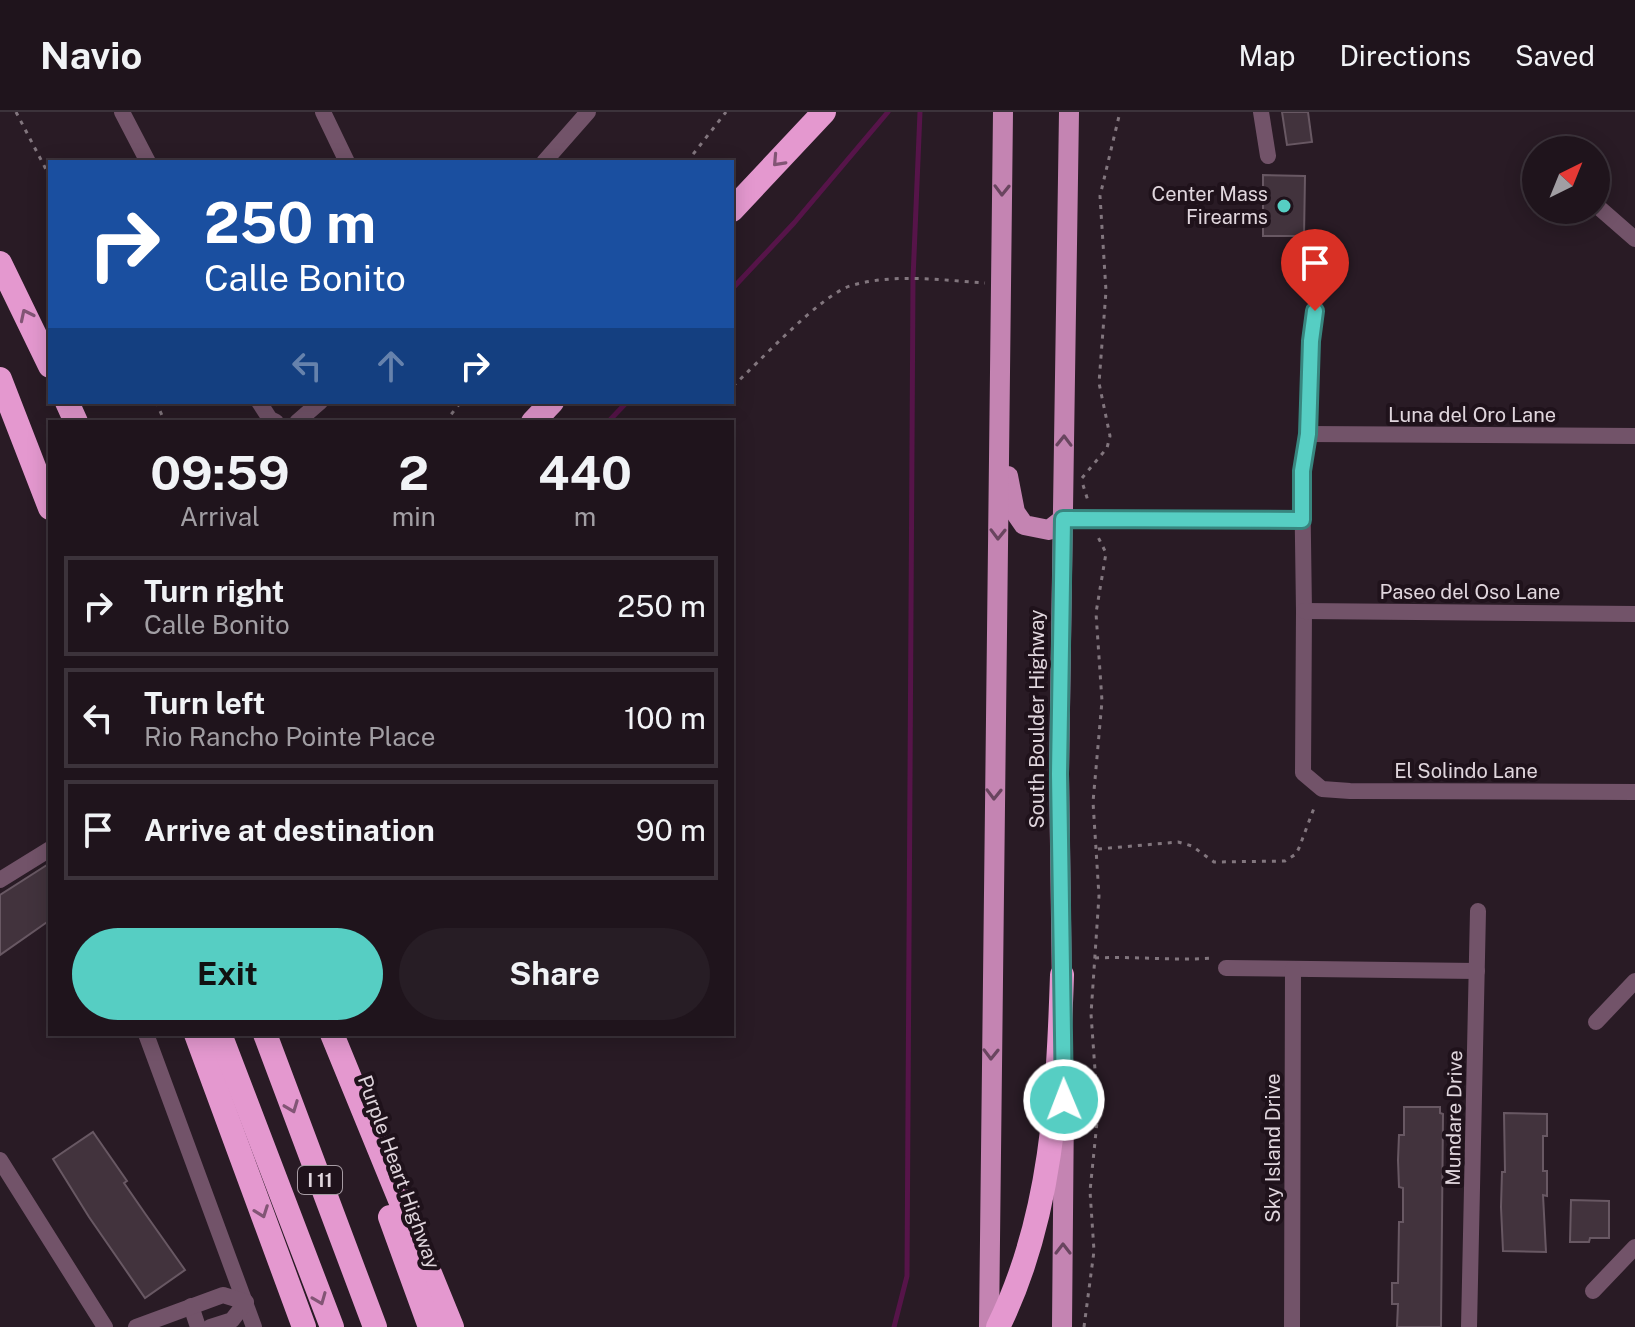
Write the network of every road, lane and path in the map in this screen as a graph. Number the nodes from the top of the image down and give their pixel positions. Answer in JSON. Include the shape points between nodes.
{"nodes":[{"id":1,"x":16,"y":112,"type":"edge"},
{"id":2,"x":122,"y":112,"type":"edge"},
{"id":3,"x":323,"y":112,"type":"edge"},
{"id":4,"x":588,"y":112,"type":"edge"},
{"id":5,"x":726,"y":112,"type":"edge"},
{"id":6,"x":824,"y":112,"type":"edge"},
{"id":7,"x":1003,"y":112,"type":"edge"},
{"id":8,"x":1069,"y":112,"type":"edge"},
{"id":9,"x":1120,"y":112,"type":"edge"},
{"id":10,"x":1261,"y":112,"type":"edge"},
{"id":11,"x":1268,"y":156,"type":"dead end"},
{"id":12,"x":147,"y":160,"type":"edge"},
{"id":13,"x":346,"y":160,"type":"edge"},
{"id":14,"x":546,"y":160,"type":"edge"},
{"id":15,"x":689,"y":160,"type":"edge"},
{"id":16,"x":48,"y":173,"type":"edge"},
{"id":17,"x":734,"y":208,"type":"edge"},
{"id":18,"x":1610,"y":217,"type":"edge"},
{"id":19,"x":1635,"y":239,"type":"edge"},
{"id":20,"x":0,"y":263,"type":"edge"},
{"id":21,"x":1001,"y":284,"type":"junction"},
{"id":22,"x":1315,"y":311,"type":"dead end"},
{"id":23,"x":48,"y":362,"type":"edge"},
{"id":24,"x":0,"y":366,"type":"edge"},
{"id":25,"x":0,"y":379,"type":"edge"},
{"id":26,"x":1000,"y":384,"type":"junction"},
{"id":27,"x":734,"y":385,"type":"edge"},
{"id":28,"x":260,"y":404,"type":"edge"},
{"id":29,"x":318,"y":404,"type":"edge"},
{"id":30,"x":459,"y":404,"type":"edge"},
{"id":31,"x":550,"y":404,"type":"edge"},
{"id":32,"x":272,"y":420,"type":"edge"},
{"id":33,"x":299,"y":420,"type":"edge"},
{"id":34,"x":447,"y":420,"type":"edge"},
{"id":35,"x":535,"y":420,"type":"edge"},
{"id":36,"x":1308,"y":434,"type":"junction"},
{"id":37,"x":1635,"y":436,"type":"edge"},
{"id":38,"x":48,"y":476,"type":"edge"},
{"id":39,"x":48,"y":503,"type":"edge"},
{"id":40,"x":1093,"y":518,"type":"junction"},
{"id":41,"x":1063,"y":519,"type":"junction"},
{"id":42,"x":1302,"y":520,"type":"junction"},
{"id":43,"x":1304,"y":611,"type":"junction"},
{"id":44,"x":1635,"y":614,"type":"edge"},
{"id":45,"x":1635,"y":792,"type":"edge"},
{"id":46,"x":1314,"y":808,"type":"dead end"},
{"id":47,"x":1096,"y":849,"type":"junction"},
{"id":48,"x":48,"y":850,"type":"edge"},
{"id":49,"x":0,"y":880,"type":"edge"},
{"id":50,"x":1478,"y":911,"type":"dead end"},
{"id":51,"x":1095,"y":958,"type":"junction"},
{"id":52,"x":1226,"y":968,"type":"joint"},
{"id":53,"x":1293,"y":969,"type":"junction"},
{"id":54,"x":1477,"y":971,"type":"junction"},
{"id":55,"x":1062,"y":975,"type":"junction"},
{"id":56,"x":1635,"y":981,"type":"edge"},
{"id":57,"x":1596,"y":1022,"type":"dead end"},
{"id":58,"x":147,"y":1036,"type":"edge"},
{"id":59,"x":197,"y":1036,"type":"edge"},
{"id":60,"x":266,"y":1036,"type":"edge"},
{"id":61,"x":324,"y":1036,"type":"edge"},
{"id":62,"x":333,"y":1036,"type":"edge"},
{"id":63,"x":222,"y":1038,"type":"edge"},
{"id":64,"x":0,"y":1160,"type":"edge"},
{"id":65,"x":1635,"y":1247,"type":"edge"},
{"id":66,"x":1593,"y":1291,"type":"dead end"},
{"id":67,"x":246,"y":1302,"type":"junction"},
{"id":68,"x":191,"y":1306,"type":"junction"},
{"id":69,"x":105,"y":1327,"type":"edge"},
{"id":70,"x":136,"y":1327,"type":"edge"},
{"id":71,"x":198,"y":1327,"type":"edge"},
{"id":72,"x":210,"y":1327,"type":"edge"},
{"id":73,"x":254,"y":1327,"type":"edge"},
{"id":74,"x":304,"y":1327,"type":"edge"},
{"id":75,"x":332,"y":1327,"type":"edge"},
{"id":76,"x":375,"y":1327,"type":"edge"},
{"id":77,"x":430,"y":1327,"type":"edge"},
{"id":78,"x":452,"y":1327,"type":"edge"},
{"id":79,"x":989,"y":1327,"type":"edge"},
{"id":80,"x":998,"y":1327,"type":"edge"},
{"id":81,"x":1062,"y":1327,"type":"edge"},
{"id":82,"x":1084,"y":1327,"type":"edge"},
{"id":83,"x":1292,"y":1327,"type":"edge"},
{"id":84,"x":1469,"y":1327,"type":"edge"}],
"edges":[{"from":1,"to":16,"type":"path"},
{"from":2,"to":12,"type":"street"},
{"from":3,"to":13,"type":"street"},
{"from":4,"to":14,"type":"street"},
{"from":5,"to":15,"type":"path"},
{"from":6,"to":17,"type":"highway","one_way":true},
{"from":7,"to":21,"type":"main road","name":"South Boulder Highway","one_way":true},
{"from":41,"to":8,"type":"main road","name":"South Boulder Highway","one_way":true},
{"from":9,"to":40,"type":"path","via":[[1100,196],[1106,291],[1099,383],[1110,436],[1107,448],[1082,476]]},
{"from":10,"to":11,"type":"street"},
{"from":18,"to":19,"type":"street"},
{"from":23,"to":20,"type":"highway","one_way":true},
{"from":21,"to":26,"type":"main road","name":"South Boulder Highway"},
{"from":21,"to":27,"type":"path","via":[[913,279],[848,286],[823,302]]},
{"from":22,"to":36,"type":"street"},
{"from":24,"to":38,"type":"highway"},
{"from":25,"to":39,"type":"highway"},
{"from":26,"to":41,"type":"main road","via":[[1015,512],[1024,525],[1049,530]]},
{"from":26,"to":79,"type":"main road","name":"South Boulder Highway","one_way":true},
{"from":28,"to":32,"type":"street"},
{"from":29,"to":33,"type":"street"},
{"from":30,"to":34,"type":"path"},
{"from":31,"to":35,"type":"highway"},
{"from":36,"to":37,"type":"street","name":"Luna del Oro Lane"},
{"from":36,"to":42,"type":"street"},
{"from":40,"to":41,"type":"street"},
{"from":40,"to":42,"type":"street"},
{"from":40,"to":47,"type":"path","via":[[1106,553],[1096,613],[1102,701],[1093,776]]},
{"from":41,"to":55,"type":"main road","name":"South Boulder Highway"},
{"from":42,"to":43,"type":"street"},
{"from":43,"to":44,"type":"street","name":"Paseo del Oso Lane"},
{"from":43,"to":45,"type":"street","name":"El Solindo Lane","via":[[1303,773],[1322,789]]},
{"from":46,"to":47,"type":"path","via":[[1296,854],[1285,861],[1214,862],[1178,842]]},
{"from":47,"to":51,"type":"path"},
{"from":48,"to":49,"type":"street"},
{"from":50,"to":54,"type":"street","name":"Mundare Drive"},
{"from":51,"to":52,"type":"path","via":[[1217,958]]},
{"from":51,"to":82,"type":"path","via":[[1091,1014],[1098,1112],[1090,1191],[1094,1251]]},
{"from":52,"to":53,"type":"street"},
{"from":53,"to":54,"type":"street"},
{"from":53,"to":83,"type":"street","name":"Sky Island Drive"},
{"from":54,"to":84,"type":"street","name":"Mundare Drive"},
{"from":55,"to":80,"type":"highway","via":[[1056,1091],[1043,1191],[1027,1258]]},
{"from":81,"to":55,"type":"main road","name":"South Boulder Highway","one_way":true},
{"from":56,"to":57,"type":"street"},
{"from":58,"to":67,"type":"street"},
{"from":59,"to":74,"type":"highway","one_way":true},
{"from":60,"to":76,"type":"highway","number":"I 11","one_way":true},
{"from":61,"to":77,"type":"highway","name":"Purple Heart Highway","number":"I 11"},
{"from":62,"to":78,"type":"highway"},
{"from":63,"to":75,"type":"highway","one_way":true},
{"from":64,"to":69,"type":"street"},
{"from":65,"to":66,"type":"street"},
{"from":67,"to":68,"type":"street","via":[[223,1295]]},
{"from":67,"to":72,"type":"street","via":[[232,1320]]},
{"from":67,"to":73,"type":"street"},
{"from":68,"to":70,"type":"street"},
{"from":68,"to":71,"type":"street"}]}
